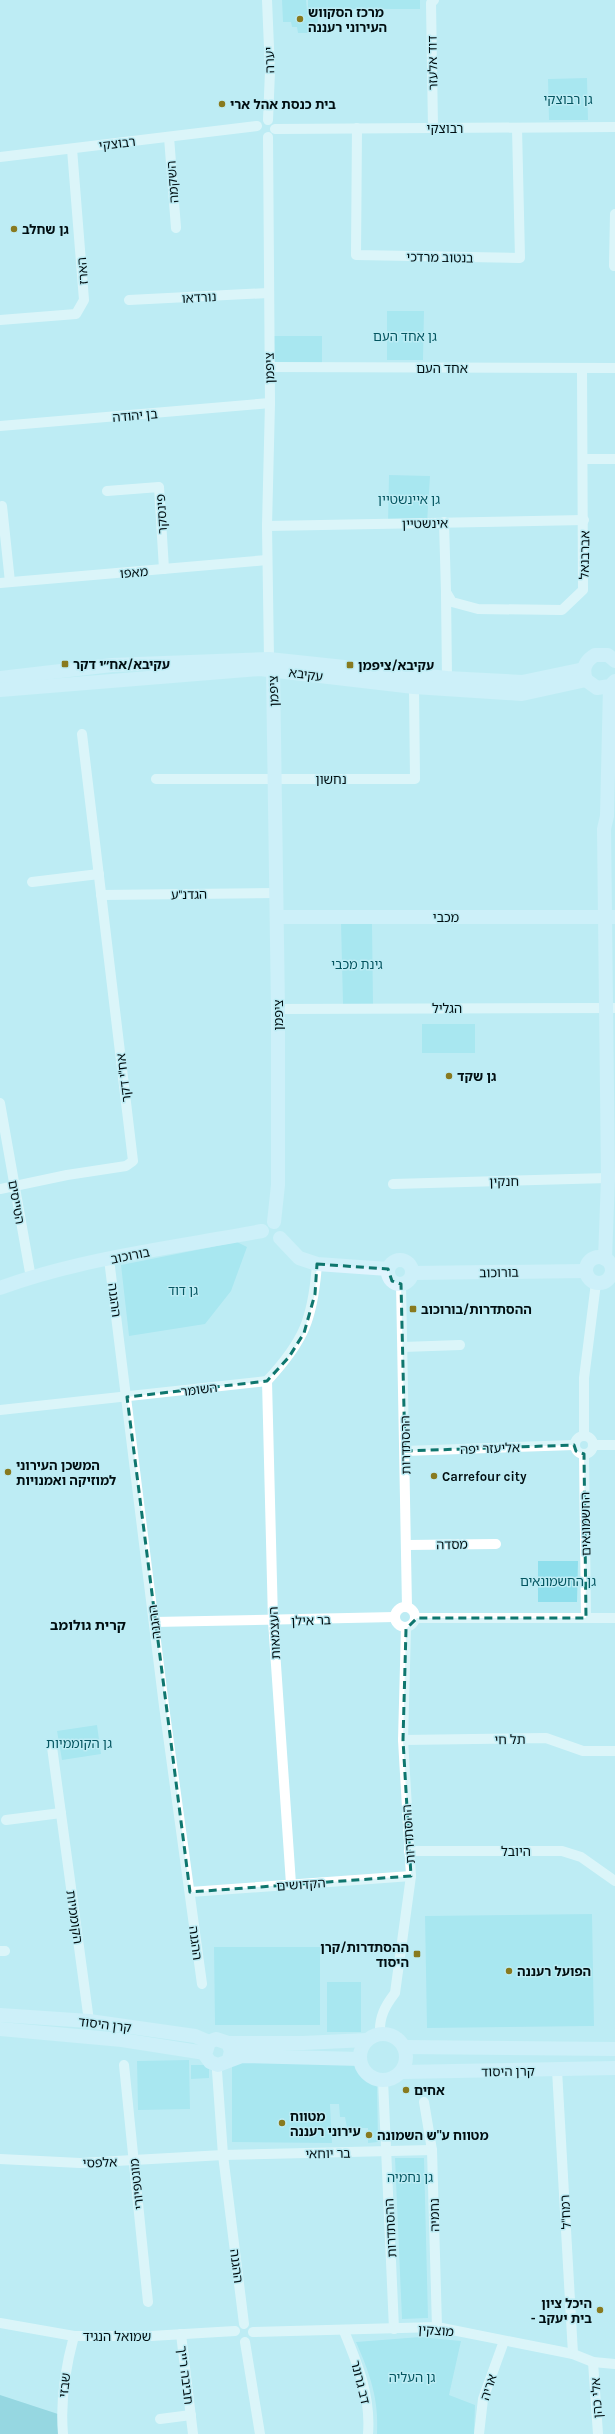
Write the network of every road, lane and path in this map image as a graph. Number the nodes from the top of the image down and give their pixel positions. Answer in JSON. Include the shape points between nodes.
{"nodes":[{"id":1,"x":267,"y":0,"type":"edge"},
{"id":2,"x":434,"y":0,"type":"edge"},
{"id":3,"x":268,"y":120,"type":"junction"},
{"id":4,"x":257,"y":126,"type":"junction"},
{"id":5,"x":615,"y":127,"type":"edge"},
{"id":6,"x":357,"y":128,"type":"junction"},
{"id":7,"x":433,"y":128,"type":"junction"},
{"id":8,"x":517,"y":128,"type":"junction"},
{"id":9,"x":275,"y":129,"type":"junction"},
{"id":10,"x":169,"y":137,"type":"junction"},
{"id":11,"x":268,"y":137,"type":"junction"},
{"id":12,"x":72,"y":149,"type":"junction"},
{"id":13,"x":0,"y":158,"type":"edge"},
{"id":14,"x":615,"y":214,"type":"edge"},
{"id":15,"x":176,"y":228,"type":"dead end"},
{"id":16,"x":614,"y":266,"type":"dead end"},
{"id":17,"x":268,"y":293,"type":"junction"},
{"id":18,"x":129,"y":300,"type":"dead end"},
{"id":19,"x":0,"y":320,"type":"edge"},
{"id":20,"x":269,"y":367,"type":"junction"},
{"id":21,"x":582,"y":368,"type":"junction"},
{"id":22,"x":615,"y":368,"type":"edge"},
{"id":23,"x":270,"y":404,"type":"junction"},
{"id":24,"x":0,"y":426,"type":"edge"},
{"id":25,"x":583,"y":459,"type":"junction"},
{"id":26,"x":615,"y":459,"type":"edge"},
{"id":27,"x":107,"y":490,"type":"dead end"},
{"id":28,"x":2,"y":506,"type":"dead end"},
{"id":29,"x":584,"y":520,"type":"junction"},
{"id":30,"x":444,"y":522,"type":"junction"},
{"id":31,"x":266,"y":526,"type":"junction"},
{"id":32,"x":267,"y":560,"type":"junction"},
{"id":33,"x":164,"y":569,"type":"junction"},
{"id":34,"x":5,"y":583,"type":"edge"},
{"id":35,"x":446,"y":592,"type":"junction"},
{"id":36,"x":614,"y":659,"type":"edge"},
{"id":37,"x":271,"y":665,"type":"junction"},
{"id":38,"x":585,"y":674,"type":"junction"},
{"id":39,"x":0,"y":678,"type":"edge"},
{"id":40,"x":447,"y":678,"type":"junction"},
{"id":41,"x":614,"y":682,"type":"edge"},
{"id":42,"x":414,"y":687,"type":"junction"},
{"id":43,"x":0,"y":690,"type":"edge"},
{"id":44,"x":82,"y":734,"type":"dead end"},
{"id":45,"x":275,"y":778,"type":"junction"},
{"id":46,"x":156,"y":779,"type":"dead end"},
{"id":47,"x":611,"y":814,"type":"edge"},
{"id":48,"x":99,"y":874,"type":"junction"},
{"id":49,"x":32,"y":882,"type":"dead end"},
{"id":50,"x":276,"y":893,"type":"junction"},
{"id":51,"x":101,"y":895,"type":"junction"},
{"id":52,"x":610,"y":917,"type":"edge"},
{"id":53,"x":277,"y":918,"type":"junction"},
{"id":54,"x":611,"y":1008,"type":"edge"},
{"id":55,"x":278,"y":1009,"type":"junction"},
{"id":56,"x":0,"y":1103,"type":"edge"},
{"id":57,"x":612,"y":1178,"type":"edge"},
{"id":58,"x":393,"y":1184,"type":"dead end"},
{"id":59,"x":14,"y":1186,"type":"junction"},
{"id":60,"x":0,"y":1188,"type":"edge"},
{"id":61,"x":274,"y":1222,"type":"junction"},
{"id":62,"x":262,"y":1231,"type":"junction"},
{"id":63,"x":280,"y":1238,"type":"junction"},
{"id":64,"x":110,"y":1259,"type":"junction"},
{"id":65,"x":317,"y":1264,"type":"junction"},
{"id":66,"x":610,"y":1266,"type":"edge"},
{"id":67,"x":388,"y":1269,"type":"junction"},
{"id":68,"x":586,"y":1271,"type":"junction"},
{"id":69,"x":412,"y":1273,"type":"junction"},
{"id":70,"x":31,"y":1278,"type":"junction"},
{"id":71,"x":596,"y":1283,"type":"junction"},
{"id":72,"x":401,"y":1284,"type":"junction"},
{"id":73,"x":0,"y":1288,"type":"edge"},
{"id":74,"x":460,"y":1345,"type":"dead end"},
{"id":75,"x":403,"y":1347,"type":"junction"},
{"id":76,"x":267,"y":1381,"type":"junction"},
{"id":77,"x":128,"y":1397,"type":"junction"},
{"id":78,"x":0,"y":1410,"type":"edge"},
{"id":79,"x":584,"y":1436,"type":"junction"},
{"id":80,"x":574,"y":1445,"type":"junction"},
{"id":81,"x":593,"y":1445,"type":"junction"},
{"id":82,"x":615,"y":1445,"type":"edge"},
{"id":83,"x":405,"y":1451,"type":"junction"},
{"id":84,"x":584,"y":1454,"type":"junction"},
{"id":85,"x":496,"y":1544,"type":"dead end"},
{"id":86,"x":407,"y":1545,"type":"junction"},
{"id":87,"x":407,"y":1607,"type":"junction"},
{"id":88,"x":395,"y":1617,"type":"junction"},
{"id":89,"x":416,"y":1618,"type":"junction"},
{"id":90,"x":586,"y":1618,"type":"junction"},
{"id":91,"x":615,"y":1618,"type":"edge"},
{"id":92,"x":273,"y":1621,"type":"junction"},
{"id":93,"x":154,"y":1622,"type":"junction"},
{"id":94,"x":406,"y":1628,"type":"junction"},
{"id":95,"x":403,"y":1740,"type":"junction"},
{"id":96,"x":52,"y":1747,"type":"dead end"},
{"id":97,"x":615,"y":1751,"type":"edge"},
{"id":98,"x":61,"y":1812,"type":"junction"},
{"id":99,"x":6,"y":1820,"type":"dead end"},
{"id":100,"x":408,"y":1851,"type":"junction"},
{"id":101,"x":411,"y":1876,"type":"junction"},
{"id":102,"x":615,"y":1881,"type":"edge"},
{"id":103,"x":291,"y":1884,"type":"junction"},
{"id":104,"x":190,"y":1892,"type":"junction"},
{"id":105,"x":202,"y":1984,"type":"dead end"},
{"id":106,"x":0,"y":2014,"type":"edge"},
{"id":107,"x":89,"y":2021,"type":"junction"},
{"id":108,"x":0,"y":2029,"type":"edge"},
{"id":109,"x":374,"y":2037,"type":"junction"},
{"id":110,"x":228,"y":2043,"type":"junction"},
{"id":111,"x":404,"y":2047,"type":"junction"},
{"id":112,"x":207,"y":2048,"type":"junction"},
{"id":113,"x":615,"y":2049,"type":"edge"},
{"id":114,"x":360,"y":2059,"type":"junction"},
{"id":115,"x":224,"y":2062,"type":"junction"},
{"id":116,"x":124,"y":2065,"type":"dead end"},
{"id":117,"x":615,"y":2068,"type":"edge"},
{"id":118,"x":556,"y":2070,"type":"junction"},
{"id":119,"x":401,"y":2072,"type":"junction"},
{"id":120,"x":383,"y":2080,"type":"junction"},
{"id":121,"x":424,"y":2102,"type":"dead end"},
{"id":122,"x":432,"y":2150,"type":"junction"},
{"id":123,"x":386,"y":2151,"type":"junction"},
{"id":124,"x":223,"y":2155,"type":"junction"},
{"id":125,"x":0,"y":2159,"type":"edge"},
{"id":126,"x":133,"y":2161,"type":"junction"},
{"id":127,"x":148,"y":2302,"type":"dead end"},
{"id":128,"x":0,"y":2323,"type":"edge"},
{"id":129,"x":244,"y":2324,"type":"junction"},
{"id":130,"x":437,"y":2328,"type":"junction"},
{"id":131,"x":394,"y":2329,"type":"junction"},
{"id":132,"x":235,"y":2331,"type":"junction"},
{"id":133,"x":344,"y":2331,"type":"junction"},
{"id":134,"x":253,"y":2332,"type":"junction"},
{"id":135,"x":181,"y":2334,"type":"junction"},
{"id":136,"x":74,"y":2336,"type":"junction"},
{"id":137,"x":504,"y":2341,"type":"junction"},
{"id":138,"x":245,"y":2342,"type":"junction"},
{"id":139,"x":573,"y":2354,"type":"junction"},
{"id":140,"x":593,"y":2362,"type":"junction"},
{"id":141,"x":615,"y":2364,"type":"edge"},
{"id":142,"x":191,"y":2415,"type":"junction"},
{"id":143,"x":160,"y":2419,"type":"dead end"},
{"id":144,"x":63,"y":2434,"type":"edge"},
{"id":145,"x":193,"y":2434,"type":"edge"},
{"id":146,"x":260,"y":2434,"type":"edge"},
{"id":147,"x":368,"y":2434,"type":"edge"},
{"id":148,"x":479,"y":2434,"type":"edge"},
{"id":149,"x":598,"y":2434,"type":"edge"}],
"edges":[{"from":1,"to":3,"type":"street","name":"יערה","via":[[270,71]]},
{"from":2,"to":7,"type":"street","name":"דוד אלעזר","via":[[431,3]]},
{"from":3,"to":4,"type":"street","via":[[260,122]]},
{"from":3,"to":9,"type":"street"},
{"from":4,"to":10,"type":"street","name":"רבוצקי"},
{"from":4,"to":11,"type":"street","via":[[261,136]]},
{"from":5,"to":8,"type":"street","name":"רבוצקי"},
{"from":6,"to":7,"type":"street","name":"רבוצקי"},
{"from":6,"to":8,"type":"street","name":"בנטוב מרדכי","via":[[356,255],[520,258]]},
{"from":6,"to":9,"type":"street","name":"רבוצקי"},
{"from":7,"to":8,"type":"street","name":"רבוצקי"},
{"from":9,"to":11,"type":"street"},
{"from":10,"to":12,"type":"street","name":"רבוצקי"},
{"from":10,"to":15,"type":"street","name":"השקמה"},
{"from":11,"to":17,"type":"street","name":"ציפמן"},
{"from":12,"to":13,"type":"street","name":"רבוצקי"},
{"from":12,"to":19,"type":"street","name":"הארז","via":[[84,300],[76,314]]},
{"from":14,"to":16,"type":"street"},
{"from":17,"to":18,"type":"street","name":"נורדאו"},
{"from":17,"to":20,"type":"street","name":"ציפמן"},
{"from":20,"to":21,"type":"street","name":"אחד העם"},
{"from":20,"to":23,"type":"street","name":"ציפמן"},
{"from":21,"to":22,"type":"street","name":"אחד העם"},
{"from":21,"to":25,"type":"street","name":"אברבנאל"},
{"from":23,"to":24,"type":"street","name":"בן יהודה"},
{"from":23,"to":31,"type":"street","name":"ציפמן"},
{"from":25,"to":26,"type":"street"},
{"from":25,"to":29,"type":"street","name":"אברבנאל"},
{"from":27,"to":33,"type":"street","name":"פינסקר","via":[[159,487]]},
{"from":28,"to":34,"type":"street"},
{"from":29,"to":30,"type":"street","name":"אינשטיין"},
{"from":29,"to":35,"type":"street","name":"אברבנאל","via":[[583,590],[562,610],[478,609],[452,602]]},
{"from":30,"to":31,"type":"street","name":"אינשטיין"},
{"from":30,"to":35,"type":"street"},
{"from":31,"to":32,"type":"street","name":"ציפמן"},
{"from":32,"to":33,"type":"street","name":"מאפו"},
{"from":32,"to":37,"type":"street","name":"ציפמן"},
{"from":33,"to":34,"type":"street","name":"מאפו"},
{"from":35,"to":40,"type":"street"},
{"from":36,"to":38,"type":"street","via":[[608,655],[595,655],[586,663]]},
{"from":37,"to":39,"type":"street","name":"עקיבא","via":[[112,665]]},
{"from":37,"to":40,"type":"street","name":"עקיבא"},
{"from":37,"to":42,"type":"street","name":"עקיבא"},
{"from":37,"to":43,"type":"street","name":"עקיבא"},
{"from":37,"to":45,"type":"street","name":"ציפמן"},
{"from":38,"to":40,"type":"street","name":"עקיבא","via":[[522,682]]},
{"from":38,"to":41,"type":"street","via":[[597,688]]},
{"from":38,"to":42,"type":"street","name":"עקיבא","via":[[522,694]]},
{"from":41,"to":47,"type":"street"},
{"from":42,"to":45,"type":"street","name":"נחשון","via":[[415,779]]},
{"from":44,"to":48,"type":"street","name":"אח''י דקר"},
{"from":45,"to":46,"type":"street","name":"נחשון"},
{"from":45,"to":50,"type":"street","name":"ציפמן"},
{"from":47,"to":52,"type":"street","via":[[604,829]]},
{"from":48,"to":49,"type":"street"},
{"from":48,"to":51,"type":"street","name":"אח''י דקר"},
{"from":50,"to":51,"type":"street","name":"הגדנ''ע"},
{"from":50,"to":53,"type":"street","name":"ציפמן"},
{"from":51,"to":59,"type":"street","name":"אח''י דקר","via":[[132,1161],[126,1166]]},
{"from":52,"to":53,"type":"street","name":"מכבי"},
{"from":52,"to":54,"type":"street"},
{"from":53,"to":55,"type":"street","name":"ציפמן"},
{"from":54,"to":55,"type":"street","name":"הגליל"},
{"from":54,"to":57,"type":"street"},
{"from":55,"to":61,"type":"street","name":"ציפמן","via":[[278,1185]]},
{"from":56,"to":59,"type":"street","name":"הטייסים"},
{"from":57,"to":58,"type":"street","name":"חנקין"},
{"from":57,"to":66,"type":"street"},
{"from":59,"to":60,"type":"street"},
{"from":59,"to":70,"type":"street","name":"הטייסים"},
{"from":61,"to":62,"type":"street","via":[[266,1224]]},
{"from":61,"to":63,"type":"street","via":[[281,1228]]},
{"from":62,"to":63,"type":"street","via":[[267,1240],[276,1241]]},
{"from":62,"to":64,"type":"street","name":"בורוכוב"},
{"from":63,"to":65,"type":"street","via":[[299,1258]]},
{"from":64,"to":70,"type":"street","name":"בורוכוב"},
{"from":64,"to":77,"type":"street","name":"ההגנה"},
{"from":65,"to":67,"type":"street"},
{"from":65,"to":76,"type":"street","via":[[315,1294],[304,1333],[289,1357]]},
{"from":66,"to":68,"type":"street","via":[[592,1259]]},
{"from":66,"to":71,"type":"street","via":[[605,1282]]},
{"from":67,"to":69,"type":"street","via":[[392,1262],[402,1260],[409,1263]]},
{"from":67,"to":72,"type":"street","via":[[392,1281]]},
{"from":68,"to":69,"type":"street","name":"בורוכוב"},
{"from":68,"to":71,"type":"street","via":[[589,1279]]},
{"from":69,"to":72,"type":"street","via":[[410,1279]]},
{"from":70,"to":73,"type":"street","name":"בורוכוב"},
{"from":71,"to":79,"type":"street","via":[[584,1378]]},
{"from":72,"to":75,"type":"street","name":"ההסתדרות"},
{"from":74,"to":75,"type":"street"},
{"from":75,"to":83,"type":"street","name":"ההסתדרות"},
{"from":76,"to":77,"type":"street","name":"השומר"},
{"from":76,"to":92,"type":"street","name":"העצמאות"},
{"from":77,"to":78,"type":"street","name":"השומר"},
{"from":77,"to":93,"type":"street","name":"ההגנה"},
{"from":79,"to":80,"type":"street","via":[[578,1437]]},
{"from":79,"to":81,"type":"street","via":[[591,1440]]},
{"from":80,"to":83,"type":"street","name":"אליעזר יפה"},
{"from":80,"to":84,"type":"street","via":[[576,1451]]},
{"from":81,"to":82,"type":"street"},
{"from":81,"to":84,"type":"street","via":[[589,1452]]},
{"from":83,"to":86,"type":"street","name":"ההסתדרות"},
{"from":84,"to":90,"type":"street","name":"החשמונאים"},
{"from":85,"to":86,"type":"street","name":"מסדה"},
{"from":86,"to":87,"type":"street","name":"ההסתדרות"},
{"from":87,"to":88,"type":"street","via":[[397,1610]]},
{"from":87,"to":89,"type":"street","via":[[414,1611]]},
{"from":88,"to":92,"type":"street","name":"בר אילן"},
{"from":88,"to":94,"type":"street","via":[[397,1624]]},
{"from":89,"to":90,"type":"street"},
{"from":89,"to":94,"type":"street","via":[[413,1624]]},
{"from":90,"to":91,"type":"street"},
{"from":92,"to":93,"type":"street","name":"בר אילן"},
{"from":92,"to":103,"type":"street","name":"העצמאות"},
{"from":93,"to":104,"type":"street","name":"ההגנה"},
{"from":94,"to":95,"type":"street","name":"ההסתדרות"},
{"from":95,"to":97,"type":"street","name":"תל חי","via":[[546,1738],[583,1751]]},
{"from":95,"to":100,"type":"street","name":"ההסתדרות"},
{"from":96,"to":98,"type":"street","name":"הקוממיות"},
{"from":98,"to":99,"type":"street"},
{"from":98,"to":107,"type":"street","name":"הקוממיות"},
{"from":100,"to":101,"type":"street","name":"ההסתדרות"},
{"from":100,"to":102,"type":"street","name":"היובל","via":[[562,1851],[582,1857]]},
{"from":101,"to":103,"type":"street","name":"הקדושים"},
{"from":101,"to":109,"type":"street","name":"ההסתדרות","via":[[395,1993],[384,2008]]},
{"from":103,"to":104,"type":"street","name":"הקדושים"},
{"from":104,"to":105,"type":"street","name":"ההגנה"},
{"from":106,"to":107,"type":"street","name":"קרן היסוד"},
{"from":107,"to":112,"type":"street","name":"קרן היסוד","via":[[195,2036]]},
{"from":108,"to":112,"type":"street","name":"קרן היסוד"},
{"from":109,"to":110,"type":"street","via":[[303,2043]]},
{"from":109,"to":111,"type":"street","via":[[395,2037]]},
{"from":109,"to":114,"type":"street","via":[[363,2046]]},
{"from":110,"to":112,"type":"street","via":[[221,2039]]},
{"from":110,"to":115,"type":"street","via":[[231,2051]]},
{"from":111,"to":113,"type":"street","name":"קרן היסוד"},
{"from":111,"to":119,"type":"street","via":[[406,2060]]},
{"from":112,"to":115,"type":"street","via":[[210,2062]]},
{"from":114,"to":115,"type":"street","via":[[242,2056]]},
{"from":114,"to":120,"type":"street","via":[[370,2076]]},
{"from":115,"to":124,"type":"street","name":"ההגנה","via":[[216,2071]]},
{"from":116,"to":126,"type":"street","name":"מונטפיורי"},
{"from":117,"to":118,"type":"street","name":"קרן היסוד"},
{"from":118,"to":119,"type":"street","name":"קרן היסוד"},
{"from":118,"to":139,"type":"street","name":"רמח\"ל"},
{"from":119,"to":120,"type":"street","via":[[396,2077]]},
{"from":120,"to":123,"type":"street","name":"ההסתדרות"},
{"from":121,"to":122,"type":"street","name":"נחמיה"},
{"from":122,"to":123,"type":"street","name":"בר יוחאי"},
{"from":122,"to":130,"type":"street","name":"נחמיה"},
{"from":123,"to":124,"type":"street","name":"בר יוחאי"},
{"from":123,"to":131,"type":"street","name":"ההסתדרות"},
{"from":124,"to":126,"type":"street","name":"אלפסי"},
{"from":124,"to":129,"type":"street","name":"ההגנה"},
{"from":125,"to":126,"type":"street","name":"אלפסי","via":[[80,2163]]},
{"from":126,"to":127,"type":"street","name":"מונטפיורי"},
{"from":128,"to":136,"type":"street","name":"שמואל הנגיד"},
{"from":129,"to":132,"type":"street","via":[[239,2325]]},
{"from":129,"to":134,"type":"street","via":[[250,2326]]},
{"from":130,"to":131,"type":"street","name":"מוצקין"},
{"from":130,"to":137,"type":"street","name":"מוצקין"},
{"from":131,"to":133,"type":"street","name":"מוצקין"},
{"from":132,"to":135,"type":"street","name":"שמואל הנגיד"},
{"from":132,"to":138,"type":"street","via":[[237,2339]]},
{"from":133,"to":134,"type":"street","name":"מוצקין"},
{"from":133,"to":147,"type":"street","name":"דב גרונר","via":[[361,2372],[367,2396]]},
{"from":134,"to":138,"type":"street","via":[[250,2339]]},
{"from":135,"to":136,"type":"street","name":"שמואל הנגיד"},
{"from":135,"to":142,"type":"street","name":"חביבה רייך"},
{"from":136,"to":144,"type":"street","name":"שבזי","via":[[64,2375],[61,2412]]},
{"from":137,"to":139,"type":"street","name":"מוצקין"},
{"from":137,"to":148,"type":"street","name":"אריה","via":[[482,2399]]},
{"from":138,"to":146,"type":"street"},
{"from":139,"to":140,"type":"street","name":"מוצקין"},
{"from":140,"to":141,"type":"street","name":"מוצקין"},
{"from":140,"to":149,"type":"street","name":"אלי כהן"},
{"from":142,"to":143,"type":"street","name":"חביבה רייך"},
{"from":142,"to":145,"type":"street","name":"חביבה רייך"}]}
